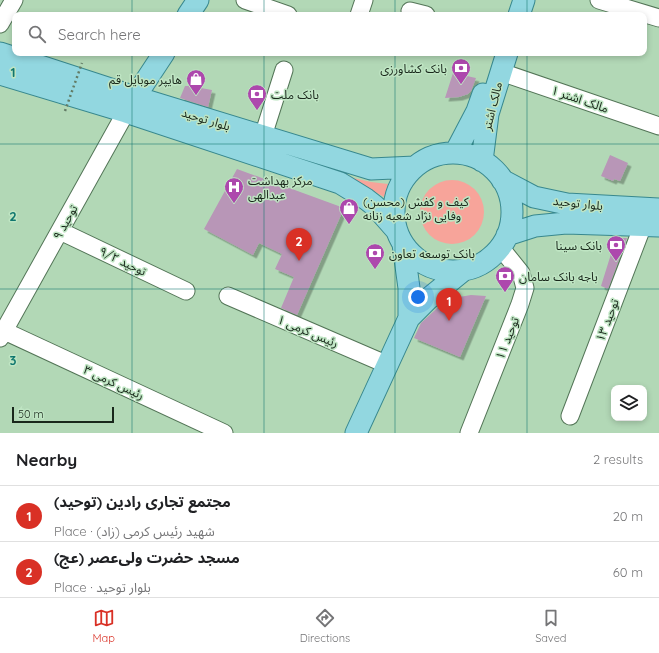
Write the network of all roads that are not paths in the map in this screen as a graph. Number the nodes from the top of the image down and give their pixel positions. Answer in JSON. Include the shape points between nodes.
{"nodes":[{"id":1,"x":14,"y":0,"type":"edge"},
{"id":2,"x":198,"y":0,"type":"edge"},
{"id":3,"x":245,"y":0,"type":"edge"},
{"id":4,"x":364,"y":0,"type":"edge"},
{"id":5,"x":511,"y":0,"type":"edge"},
{"id":6,"x":524,"y":0,"type":"edge"},
{"id":7,"x":603,"y":0,"type":"edge"},
{"id":8,"x":190,"y":12,"type":"edge"},
{"id":9,"x":279,"y":12,"type":"edge"},
{"id":10,"x":360,"y":12,"type":"edge"},
{"id":11,"x":507,"y":12,"type":"edge"},
{"id":12,"x":520,"y":12,"type":"edge"},
{"id":13,"x":640,"y":12,"type":"edge"},
{"id":14,"x":647,"y":14,"type":"edge"},
{"id":15,"x":659,"y":18,"type":"edge"},
{"id":16,"x":0,"y":24,"type":"edge"},
{"id":17,"x":0,"y":53,"type":"edge"},
{"id":18,"x":162,"y":56,"type":"edge"},
{"id":19,"x":501,"y":59,"type":"edge"},
{"id":20,"x":284,"y":70,"type":"dead end"},
{"id":21,"x":0,"y":74,"type":"edge"},
{"id":22,"x":131,"y":105,"type":"junction"},
{"id":23,"x":659,"y":126,"type":"edge"},
{"id":24,"x":263,"y":136,"type":"junction"},
{"id":25,"x":455,"y":153,"type":"junction"},
{"id":26,"x":482,"y":161,"type":"junction"},
{"id":27,"x":415,"y":167,"type":"junction"},
{"id":28,"x":502,"y":180,"type":"junction"},
{"id":29,"x":659,"y":209,"type":"edge"},
{"id":30,"x":651,"y":226,"type":"edge"},
{"id":31,"x":60,"y":231,"type":"junction"},
{"id":32,"x":400,"y":238,"type":"junction"},
{"id":33,"x":504,"y":241,"type":"junction"},
{"id":34,"x":465,"y":269,"type":"junction"},
{"id":35,"x":186,"y":291,"type":"dead end"},
{"id":36,"x":228,"y":296,"type":"dead end"},
{"id":37,"x":409,"y":318,"type":"junction"},
{"id":38,"x":1,"y":333,"type":"edge"},
{"id":39,"x":388,"y":365,"type":"junction"},
{"id":40,"x":570,"y":416,"type":"dead end"},
{"id":41,"x":471,"y":432,"type":"edge"},
{"id":42,"x":224,"y":433,"type":"edge"},
{"id":43,"x":356,"y":433,"type":"edge"}],
"edges":[{"from":1,"to":16,"type":"street"},
{"from":2,"to":8,"type":"main road"},
{"from":3,"to":9,"type":"street"},
{"from":4,"to":10,"type":"street"},
{"from":5,"to":11,"type":"main road"},
{"from":6,"to":12,"type":"main road"},
{"from":7,"to":13,"type":"street"},
{"from":14,"to":15,"type":"street"},
{"from":17,"to":22,"type":"main road","name":"بلوار توحید"},
{"from":18,"to":22,"type":"main road"},
{"from":19,"to":23,"type":"street","name":"مالک اشتر ۱"},
{"from":19,"to":25,"type":"main road","name":"مالک اشتر"},
{"from":19,"to":26,"type":"main road","name":"مالک اشتر","via":[[488,114]]},
{"from":20,"to":24,"type":"street"},
{"from":21,"to":22,"type":"main road","name":"بلوار توحید"},
{"from":22,"to":24,"type":"main road","name":"بلوار توحید"},
{"from":22,"to":31,"type":"street","name":"توحید ۹"},
{"from":22,"to":32,"type":"main road","name":"بلوار توحید","via":[[340,183],[375,206]]},
{"from":24,"to":27,"type":"main road","name":"بلوار توحید","via":[[371,169]]},
{"from":25,"to":26,"type":"main road"},
{"from":25,"to":27,"type":"main road","via":[[427,159]]},
{"from":26,"to":28,"type":"main road"},
{"from":27,"to":32,"type":"main road","via":[[406,177],[396,196],[394,217]]},
{"from":28,"to":29,"type":"main road","name":"بلوار توحید","via":[[534,197],[567,204]]},
{"from":28,"to":33,"type":"main road","via":[[511,207],[511,221]]},
{"from":30,"to":33,"type":"main road","name":"بلوار توحید","via":[[566,223],[535,226]]},
{"from":30,"to":40,"type":"street","name":"توحید ۱۳"},
{"from":31,"to":35,"type":"street","name":"توحید ۹/۲"},
{"from":31,"to":38,"type":"street","name":"توحید ۹"},
{"from":32,"to":34,"type":"main road","via":[[412,255],[424,263],[437,269]]},
{"from":32,"to":37,"type":"main road","via":[[409,288]]},
{"from":33,"to":34,"type":"main road","via":[[490,257],[478,265]]},
{"from":33,"to":41,"type":"street","name":"توحید ۱۱","via":[[521,273],[525,288]]},
{"from":34,"to":37,"type":"main road"},
{"from":36,"to":39,"type":"street","name":"رئیس کرمی ۱"},
{"from":37,"to":39,"type":"main road"},
{"from":38,"to":42,"type":"street","name":"رئیس کرمی ۳"},
{"from":39,"to":43,"type":"main road"}]}
